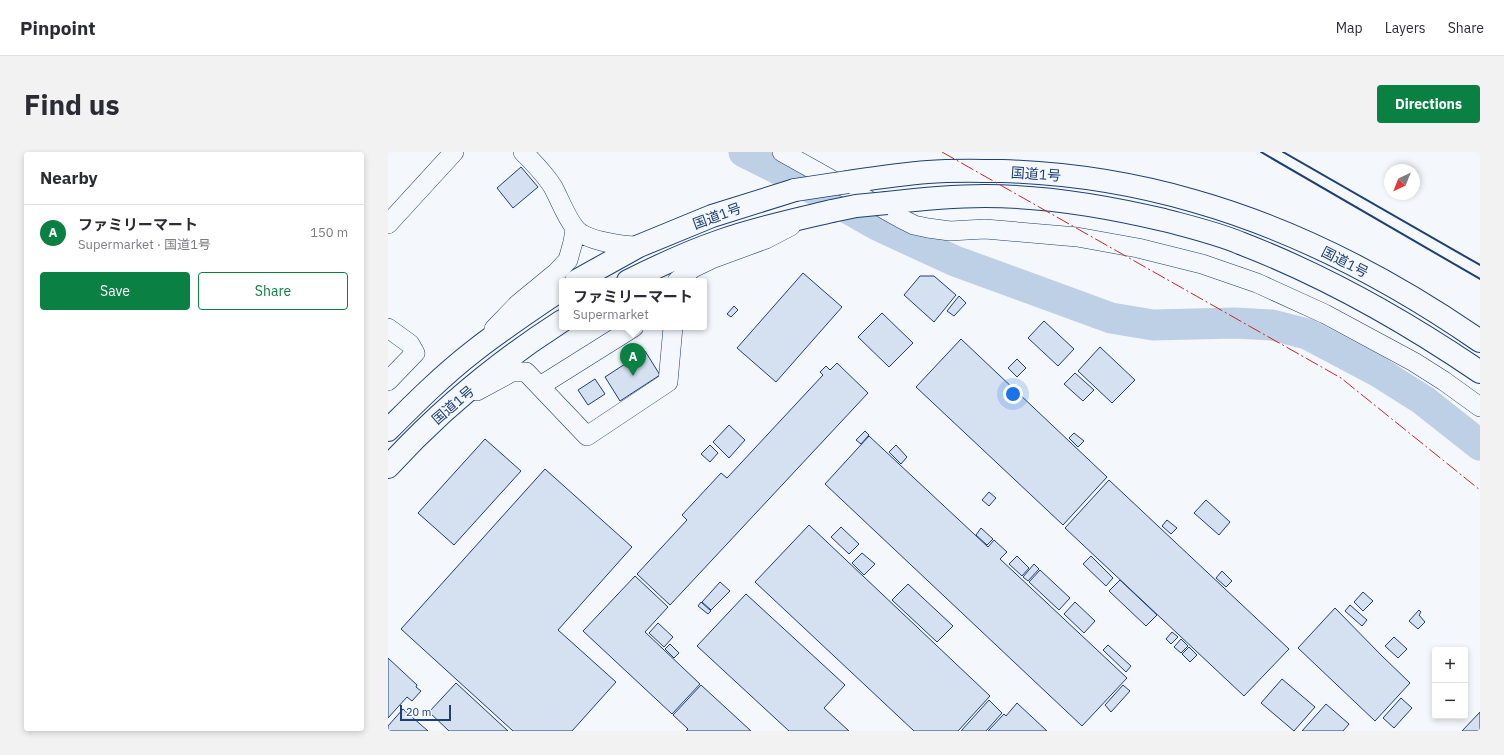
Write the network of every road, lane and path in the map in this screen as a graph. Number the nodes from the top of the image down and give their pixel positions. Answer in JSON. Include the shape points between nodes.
{"nodes":[{"id":1,"x":454,"y":152,"type":"edge"},
{"id":2,"x":523,"y":152,"type":"edge"},
{"id":3,"x":782,"y":152,"type":"edge"},
{"id":4,"x":822,"y":213,"type":"junction"},
{"id":5,"x":388,"y":224,"type":"edge"},
{"id":6,"x":575,"y":229,"type":"junction"},
{"id":7,"x":639,"y":246,"type":"junction"},
{"id":8,"x":581,"y":278,"type":"edge"},
{"id":9,"x":634,"y":278,"type":"edge"},
{"id":10,"x":681,"y":278,"type":"edge"},
{"id":11,"x":559,"y":291,"type":"edge"},
{"id":12,"x":559,"y":323,"type":"edge"},
{"id":13,"x":388,"y":328,"type":"edge"},
{"id":14,"x":629,"y":330,"type":"edge"},
{"id":15,"x":673,"y":330,"type":"edge"},
{"id":16,"x":1480,"y":341,"type":"edge"},
{"id":17,"x":473,"y":352,"type":"junction"},
{"id":18,"x":1480,"y":372,"type":"edge"},
{"id":19,"x":388,"y":382,"type":"edge"},
{"id":20,"x":540,"y":386,"type":"junction"},
{"id":21,"x":1480,"y":407,"type":"edge"},
{"id":22,"x":440,"y":415,"type":"junction"},
{"id":23,"x":388,"y":430,"type":"edge"},
{"id":24,"x":388,"y":467,"type":"edge"}],
"edges":[{"from":1,"to":5,"type":"street"},
{"from":2,"to":6,"type":"street","via":[[541,170]]},
{"from":3,"to":21,"type":"street","via":[[914,224],[950,231],[985,229],[1077,237],[1164,254],[1230,273],[1294,298],[1366,335],[1438,377]]},
{"from":4,"to":9,"type":"highway","name":"国道1号","via":[[720,241],[673,259]]},
{"from":4,"to":10,"type":"street","via":[[766,239],[714,258],[693,268]]},
{"from":4,"to":18,"type":"highway","name":"国道1号","bridge":true,"via":[[856,206],[938,197],[985,196],[1085,204],[1190,227],[1246,245],[1342,288],[1390,314]]},
{"from":6,"to":7,"type":"street","via":[[610,244]]},
{"from":6,"to":17,"type":"street","via":[[568,260],[518,304]]},
{"from":7,"to":8,"type":"highway","name":"国道1号"},
{"from":7,"to":16,"type":"highway","name":"国道1号","bridge":true,"via":[[712,216],[795,190],[930,172],[1028,172],[1087,178],[1144,188],[1194,201],[1302,241],[1407,295]]},
{"from":11,"to":17,"type":"highway","name":"国道1号"},
{"from":12,"to":22,"type":"highway","name":"国道1号","via":[[490,372]]},
{"from":13,"to":19,"type":"street","via":[[410,344],[415,353]]},
{"from":14,"to":20,"type":"street"},
{"from":15,"to":20,"type":"street","via":[[668,382],[587,436]]},
{"from":17,"to":23,"type":"highway","name":"国道1号","via":[[422,396]]},
{"from":20,"to":22,"type":"street","via":[[526,372],[512,372]]},
{"from":22,"to":24,"type":"highway","name":"国道1号"}]}
